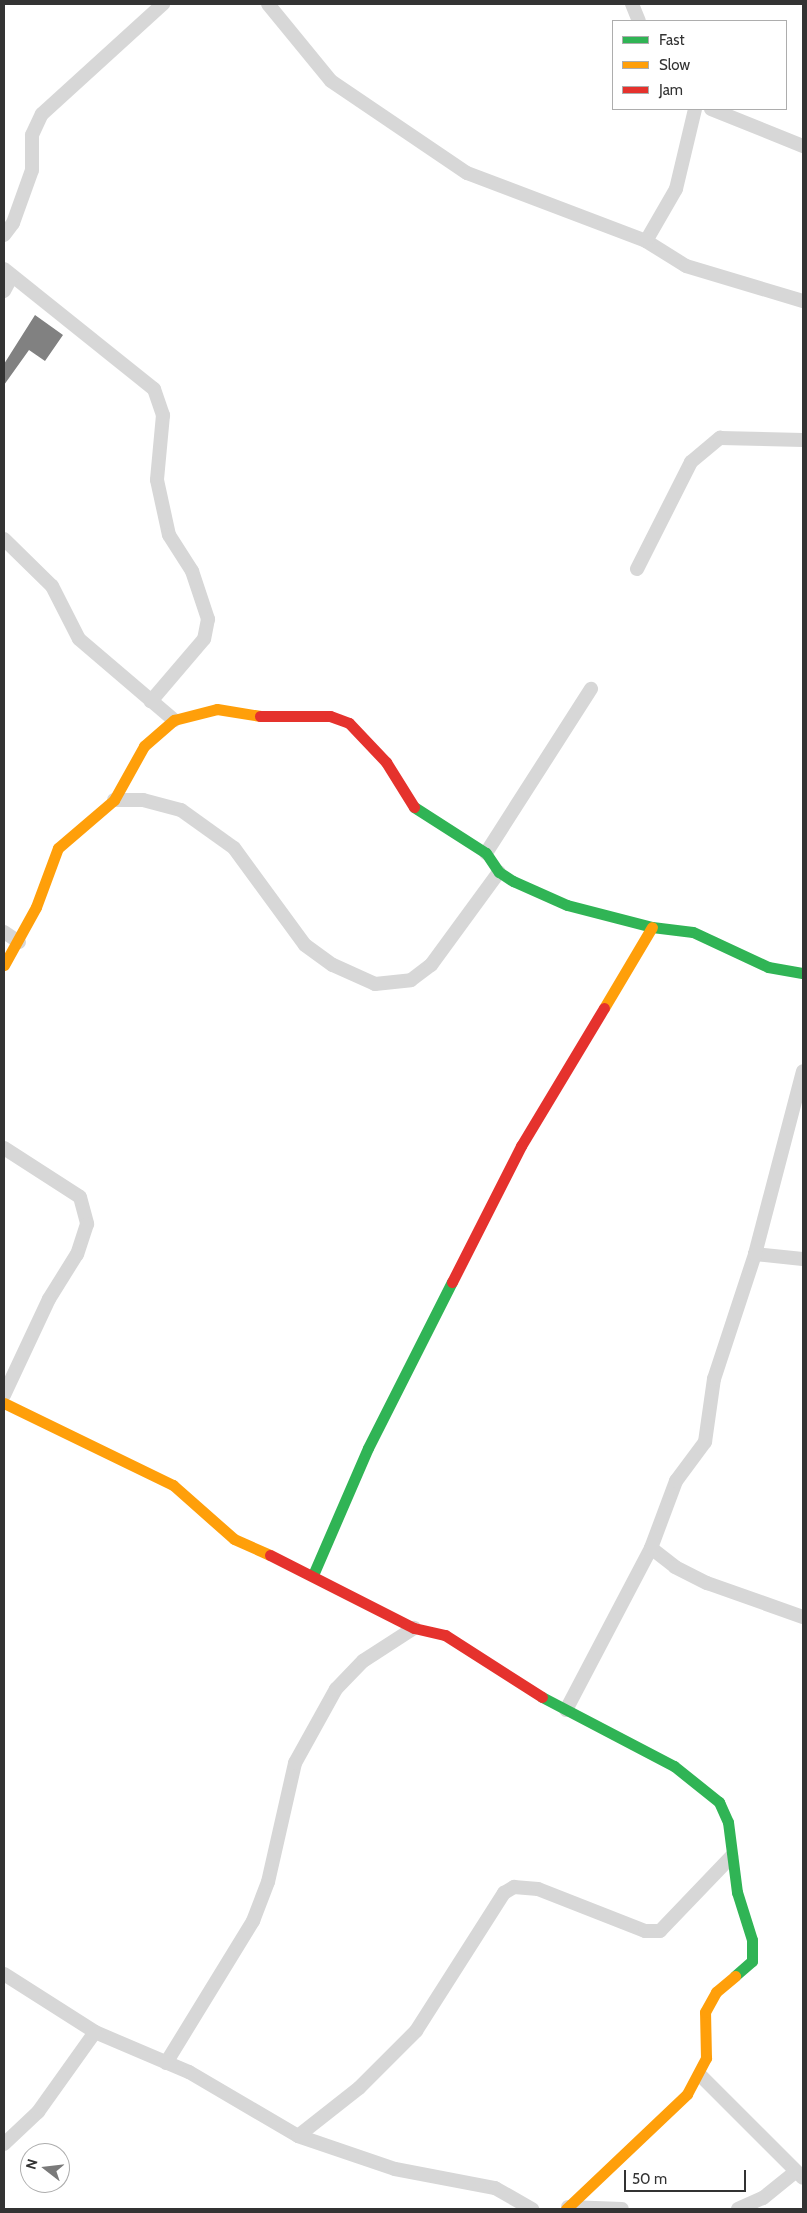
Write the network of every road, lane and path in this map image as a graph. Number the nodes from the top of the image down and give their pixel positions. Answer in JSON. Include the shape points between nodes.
{"nodes":[{"id":1,"x":163,"y":4,"type":"edge"},
{"id":2,"x":268,"y":4,"type":"edge"},
{"id":3,"x":632,"y":4,"type":"edge"},
{"id":4,"x":638,"y":20,"type":"edge"},
{"id":5,"x":695,"y":110,"type":"edge"},
{"id":6,"x":713,"y":110,"type":"edge"},
{"id":7,"x":803,"y":146,"type":"edge"},
{"id":8,"x":4,"y":235,"type":"edge"},
{"id":9,"x":646,"y":241,"type":"junction"},
{"id":10,"x":8,"y":272,"type":"edge"},
{"id":11,"x":4,"y":291,"type":"edge"},
{"id":12,"x":803,"y":301,"type":"edge"},
{"id":13,"x":803,"y":440,"type":"edge"},
{"id":14,"x":4,"y":539,"type":"edge"},
{"id":15,"x":637,"y":569,"type":"dead end"},
{"id":16,"x":591,"y":689,"type":"dead end"},
{"id":17,"x":151,"y":701,"type":"junction"},
{"id":18,"x":174,"y":720,"type":"junction"},
{"id":19,"x":114,"y":800,"type":"junction"},
{"id":20,"x":486,"y":853,"type":"junction"},
{"id":21,"x":499,"y":872,"type":"junction"},
{"id":22,"x":652,"y":927,"type":"junction"},
{"id":23,"x":4,"y":932,"type":"edge"},
{"id":24,"x":19,"y":942,"type":"junction"},
{"id":25,"x":4,"y":964,"type":"edge"},
{"id":26,"x":803,"y":973,"type":"edge"},
{"id":27,"x":803,"y":1071,"type":"edge"},
{"id":28,"x":4,"y":1148,"type":"edge"},
{"id":29,"x":755,"y":1254,"type":"junction"},
{"id":30,"x":803,"y":1259,"type":"edge"},
{"id":31,"x":4,"y":1395,"type":"edge"},
{"id":32,"x":4,"y":1403,"type":"edge"},
{"id":33,"x":651,"y":1548,"type":"junction"},
{"id":34,"x":313,"y":1575,"type":"junction"},
{"id":35,"x":803,"y":1617,"type":"edge"},
{"id":36,"x":414,"y":1628,"type":"junction"},
{"id":37,"x":566,"y":1710,"type":"junction"},
{"id":38,"x":731,"y":1857,"type":"junction"},
{"id":39,"x":4,"y":1974,"type":"edge"},
{"id":40,"x":95,"y":2032,"type":"junction"},
{"id":41,"x":166,"y":2063,"type":"junction"},
{"id":42,"x":700,"y":2076,"type":"junction"},
{"id":43,"x":298,"y":2136,"type":"junction"},
{"id":44,"x":4,"y":2144,"type":"edge"},
{"id":45,"x":799,"y":2175,"type":"edge"},
{"id":46,"x":567,"y":2208,"type":"edge"},
{"id":47,"x":532,"y":2209,"type":"edge"},
{"id":48,"x":622,"y":2209,"type":"edge"},
{"id":49,"x":738,"y":2209,"type":"edge"}],
"edges":[{"from":1,"to":8,"type":"street","via":[[42,114],[32,135],[32,170],[13,223]]},
{"from":2,"to":9,"type":"street","via":[[331,81],[425,147],[467,173]]},
{"from":3,"to":4,"type":"street"},
{"from":5,"to":9,"type":"street","via":[[676,188]]},
{"from":6,"to":7,"type":"street"},
{"from":9,"to":12,"type":"street","via":[[686,266]]},
{"from":10,"to":11,"type":"street"},
{"from":10,"to":17,"type":"street","via":[[154,389],[163,415],[157,480],[169,535],[192,571],[208,619],[204,639]]},
{"from":13,"to":15,"type":"street","via":[[720,438],[691,462]]},
{"from":14,"to":17,"type":"street","via":[[52,586],[79,638]]},
{"from":16,"to":20,"type":"street"},
{"from":17,"to":18,"type":"street"},
{"from":18,"to":19,"type":"street","via":[[144,746]]},
{"from":18,"to":20,"type":"street","via":[[217,708],[280,719],[330,716],[349,723],[386,762],[416,808]]},
{"from":19,"to":21,"type":"street","via":[[143,800],[181,810],[234,848],[305,945],[333,965],[375,984],[411,980],[431,965]]},
{"from":19,"to":24,"type":"street","via":[[58,848]]},
{"from":20,"to":21,"type":"street"},
{"from":21,"to":22,"type":"street","via":[[558,902]]},
{"from":22,"to":26,"type":"street","via":[[693,932],[760,965]]},
{"from":22,"to":34,"type":"street","via":[[521,1146],[368,1448]]},
{"from":23,"to":24,"type":"street"},
{"from":24,"to":25,"type":"street"},
{"from":27,"to":29,"type":"street"},
{"from":28,"to":31,"type":"street","via":[[80,1198],[88,1224],[77,1254],[49,1299]]},
{"from":29,"to":30,"type":"street"},
{"from":29,"to":33,"type":"street","via":[[714,1379],[705,1442],[676,1480]]},
{"from":32,"to":34,"type":"street","via":[[173,1485],[234,1540]]},
{"from":33,"to":35,"type":"street","via":[[675,1567],[707,1583]]},
{"from":33,"to":37,"type":"street"},
{"from":34,"to":36,"type":"street"},
{"from":36,"to":37,"type":"street","via":[[445,1635],[464,1645],[507,1678]]},
{"from":36,"to":41,"type":"street","via":[[363,1661],[336,1689],[295,1763],[268,1882],[253,1921]]},
{"from":37,"to":38,"type":"street","via":[[698,1782],[719,1802],[728,1822]]},
{"from":38,"to":42,"type":"street","via":[[752,1940],[752,1961],[716,1992],[705,2012],[706,2058]]},
{"from":38,"to":43,"type":"street","via":[[660,1931],[645,1931],[538,1889],[514,1887],[504,1893],[416,2031],[359,2088]]},
{"from":39,"to":40,"type":"street"},
{"from":40,"to":41,"type":"street"},
{"from":40,"to":44,"type":"street","via":[[38,2112]]},
{"from":41,"to":43,"type":"street"},
{"from":42,"to":45,"type":"street"},
{"from":42,"to":46,"type":"street","via":[[687,2094]]},
{"from":43,"to":47,"type":"street","via":[[395,2168],[495,2188]]},
{"from":45,"to":49,"type":"street","via":[[763,2198]]},
{"from":46,"to":48,"type":"street"}]}
